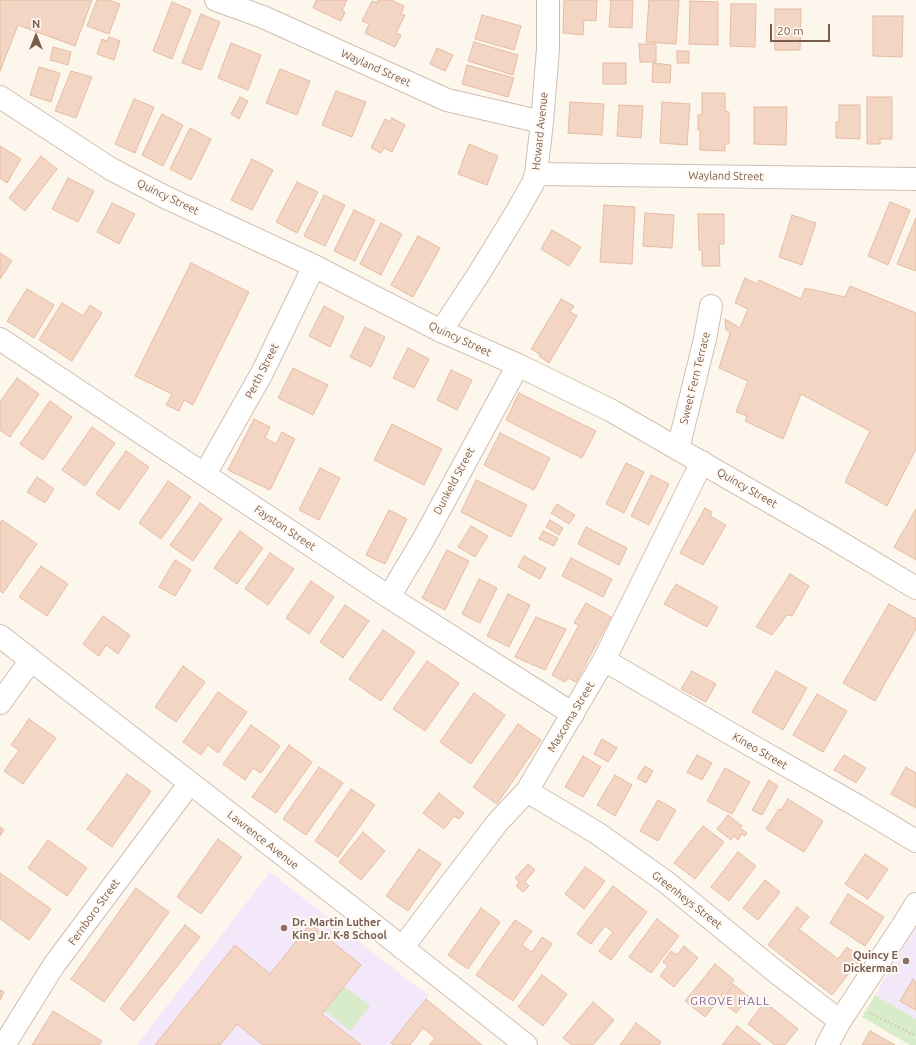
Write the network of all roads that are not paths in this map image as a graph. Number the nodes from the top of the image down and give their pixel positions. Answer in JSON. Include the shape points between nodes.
{"nodes":[{"id":1,"x":216,"y":0,"type":"edge"},
{"id":2,"x":548,"y":0,"type":"edge"},
{"id":3,"x":265,"y":9,"type":"edge"},
{"id":4,"x":0,"y":97,"type":"edge"},
{"id":5,"x":542,"y":122,"type":"junction"},
{"id":6,"x":536,"y":174,"type":"junction"},
{"id":7,"x":916,"y":179,"type":"edge"},
{"id":8,"x":314,"y":266,"type":"junction"},
{"id":9,"x":711,"y":306,"type":"dead end"},
{"id":10,"x":441,"y":331,"type":"junction"},
{"id":11,"x":0,"y":339,"type":"edge"},
{"id":12,"x":518,"y":365,"type":"junction"},
{"id":13,"x":678,"y":449,"type":"junction"},
{"id":14,"x":702,"y":462,"type":"junction"},
{"id":15,"x":205,"y":474,"type":"junction"},
{"id":16,"x":916,"y":588,"type":"edge"},
{"id":17,"x":389,"y":597,"type":"junction"},
{"id":18,"x":0,"y":636,"type":"edge"},
{"id":19,"x":31,"y":660,"type":"junction"},
{"id":20,"x":604,"y":660,"type":"junction"},
{"id":21,"x":0,"y":703,"type":"edge"},
{"id":22,"x":573,"y":714,"type":"junction"},
{"id":23,"x":190,"y":783,"type":"junction"},
{"id":24,"x":527,"y":791,"type":"junction"},
{"id":25,"x":916,"y":841,"type":"edge"},
{"id":26,"x":916,"y":904,"type":"edge"},
{"id":27,"x":402,"y":948,"type":"junction"},
{"id":28,"x":844,"y":1015,"type":"junction"},
{"id":29,"x":4,"y":1045,"type":"edge"},
{"id":30,"x":526,"y":1045,"type":"edge"},
{"id":31,"x":827,"y":1045,"type":"edge"}],
"edges":[{"from":1,"to":3,"type":"street","name":"Wayland Street"},
{"from":2,"to":5,"type":"street","name":"Howard Avenue","via":[[548,49]]},
{"from":3,"to":5,"type":"street","name":"Wayland Street","via":[[447,100]]},
{"from":4,"to":8,"type":"street","name":"Quincy Street","via":[[111,169]]},
{"from":5,"to":6,"type":"street","name":"Howard Avenue"},
{"from":6,"to":7,"type":"street","name":"Wayland Street"},
{"from":6,"to":10,"type":"street","name":"Howard Avenue","via":[[516,213]]},
{"from":8,"to":10,"type":"street","name":"Quincy Street"},
{"from":8,"to":15,"type":"street","name":"Perth Street","via":[[262,373]]},
{"from":9,"to":13,"type":"street","name":"Sweet Fern Terrace"},
{"from":10,"to":12,"type":"street","name":"Quincy Street"},
{"from":11,"to":15,"type":"street","name":"Fayston Street"},
{"from":12,"to":13,"type":"street","name":"Quincy Street","via":[[612,411]]},
{"from":12,"to":17,"type":"street","name":"Dunkeld Street","via":[[423,540]]},
{"from":13,"to":14,"type":"street","name":"Quincy Street"},
{"from":14,"to":16,"type":"street","name":"Quincy Street"},
{"from":14,"to":20,"type":"street","name":"Mascoma Street"},
{"from":15,"to":17,"type":"street","name":"Fayston Street"},
{"from":17,"to":22,"type":"street","name":"Fayston Street"},
{"from":18,"to":19,"type":"street","name":"Lawrence Avenue"},
{"from":19,"to":21,"type":"street"},
{"from":19,"to":23,"type":"street","name":"Lawrence Avenue"},
{"from":20,"to":22,"type":"street","name":"Mascoma Street"},
{"from":20,"to":25,"type":"street","name":"Kineo Street"},
{"from":22,"to":24,"type":"street","name":"Mascoma Street"},
{"from":23,"to":27,"type":"street","name":"Lawrence Avenue"},
{"from":23,"to":29,"type":"street","name":"Fernboro Street","via":[[54,965]]},
{"from":24,"to":27,"type":"street","name":"Mascoma Street","via":[[497,823]]},
{"from":24,"to":28,"type":"street","name":"Greenheys Street","via":[[597,833],[666,882],[776,972]]},
{"from":26,"to":28,"type":"street"},
{"from":27,"to":30,"type":"street","name":"Lawrence Avenue"},
{"from":28,"to":31,"type":"street"}]}
